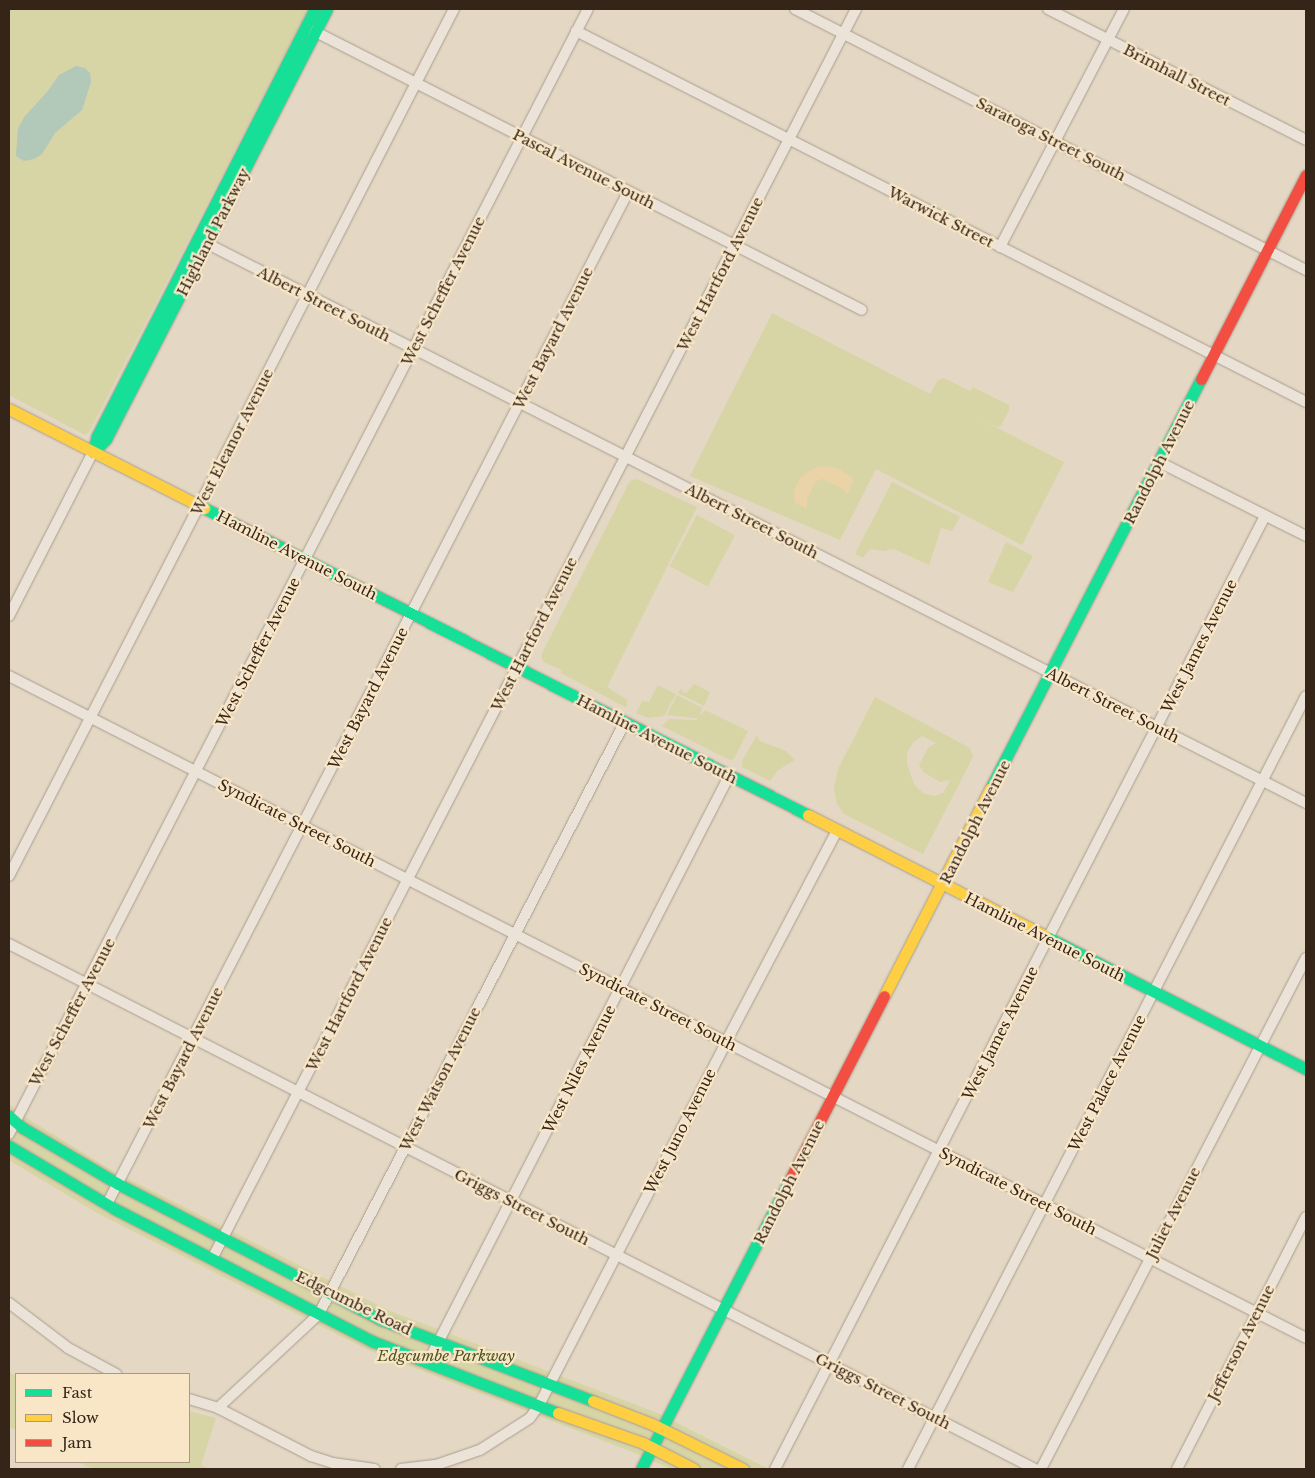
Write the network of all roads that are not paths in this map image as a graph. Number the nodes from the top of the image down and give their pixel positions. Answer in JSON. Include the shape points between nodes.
{"nodes":[{"id":1,"x":315,"y":9,"type":"edge"},
{"id":2,"x":327,"y":9,"type":"edge"},
{"id":3,"x":454,"y":9,"type":"edge"},
{"id":4,"x":588,"y":9,"type":"edge"},
{"id":5,"x":795,"y":9,"type":"edge"},
{"id":6,"x":856,"y":9,"type":"edge"},
{"id":7,"x":1048,"y":9,"type":"edge"},
{"id":8,"x":1124,"y":9,"type":"edge"},
{"id":9,"x":310,"y":30,"type":"junction"},
{"id":10,"x":576,"y":31,"type":"junction"},
{"id":11,"x":844,"y":34,"type":"junction"},
{"id":12,"x":1108,"y":39,"type":"junction"},
{"id":13,"x":416,"y":83,"type":"junction"},
{"id":14,"x":522,"y":138,"type":"junction"},
{"id":15,"x":790,"y":139,"type":"junction"},
{"id":16,"x":1306,"y":140,"type":"edge"},
{"id":17,"x":1055,"y":142,"type":"junction"},
{"id":18,"x":1306,"y":174,"type":"edge"},
{"id":19,"x":628,"y":192,"type":"junction"},
{"id":20,"x":202,"y":241,"type":"junction"},
{"id":21,"x":735,"y":246,"type":"junction"},
{"id":22,"x":1000,"y":247,"type":"junction"},
{"id":23,"x":1268,"y":250,"type":"junction"},
{"id":24,"x":1306,"y":270,"type":"edge"},
{"id":25,"x":307,"y":295,"type":"junction"},
{"id":26,"x":862,"y":310,"type":"dead end"},
{"id":27,"x":413,"y":349,"type":"junction"},
{"id":28,"x":1214,"y":355,"type":"junction"},
{"id":29,"x":1306,"y":402,"type":"edge"},
{"id":30,"x":519,"y":404,"type":"junction"},
{"id":31,"x":9,"y":409,"type":"edge"},
{"id":32,"x":93,"y":452,"type":"junction"},
{"id":33,"x":626,"y":457,"type":"junction"},
{"id":34,"x":1159,"y":462,"type":"junction"},
{"id":35,"x":200,"y":505,"type":"junction"},
{"id":36,"x":1265,"y":516,"type":"junction"},
{"id":37,"x":1306,"y":536,"type":"edge"},
{"id":38,"x":306,"y":560,"type":"junction"},
{"id":39,"x":411,"y":614,"type":"junction"},
{"id":40,"x":9,"y":616,"type":"edge"},
{"id":41,"x":517,"y":668,"type":"junction"},
{"id":42,"x":1051,"y":673,"type":"junction"},
{"id":43,"x":9,"y":676,"type":"edge"},
{"id":44,"x":1306,"y":696,"type":"edge"},
{"id":45,"x":90,"y":718,"type":"junction"},
{"id":46,"x":625,"y":722,"type":"junction"},
{"id":47,"x":1157,"y":727,"type":"junction"},
{"id":48,"x":196,"y":772,"type":"junction"},
{"id":49,"x":729,"y":776,"type":"junction"},
{"id":50,"x":1263,"y":781,"type":"junction"},
{"id":51,"x":1306,"y":803,"type":"edge"},
{"id":52,"x":302,"y":826,"type":"junction"},
{"id":53,"x":837,"y":831,"type":"junction"},
{"id":54,"x":9,"y":876,"type":"edge"},
{"id":55,"x":408,"y":880,"type":"junction"},
{"id":56,"x":943,"y":884,"type":"junction"},
{"id":57,"x":515,"y":934,"type":"junction"},
{"id":58,"x":1049,"y":938,"type":"junction"},
{"id":59,"x":9,"y":944,"type":"edge"},
{"id":60,"x":1306,"y":958,"type":"edge"},
{"id":61,"x":87,"y":984,"type":"junction"},
{"id":62,"x":620,"y":988,"type":"junction"},
{"id":63,"x":1154,"y":992,"type":"junction"},
{"id":64,"x":193,"y":1038,"type":"junction"},
{"id":65,"x":726,"y":1042,"type":"junction"},
{"id":66,"x":1260,"y":1046,"type":"junction"},
{"id":67,"x":1306,"y":1069,"type":"edge"},
{"id":68,"x":298,"y":1092,"type":"junction"},
{"id":69,"x":834,"y":1097,"type":"junction"},
{"id":70,"x":12,"y":1119,"type":"edge"},
{"id":71,"x":9,"y":1134,"type":"edge"},
{"id":72,"x":9,"y":1146,"type":"edge"},
{"id":73,"x":405,"y":1147,"type":"junction"},
{"id":74,"x":939,"y":1151,"type":"junction"},
{"id":75,"x":118,"y":1184,"type":"junction"},
{"id":76,"x":510,"y":1201,"type":"junction"},
{"id":77,"x":107,"y":1204,"type":"junction"},
{"id":78,"x":1044,"y":1204,"type":"junction"},
{"id":79,"x":1306,"y":1217,"type":"edge"},
{"id":80,"x":222,"y":1238,"type":"junction"},
{"id":81,"x":616,"y":1255,"type":"junction"},
{"id":82,"x":212,"y":1259,"type":"junction"},
{"id":83,"x":1150,"y":1259,"type":"junction"},
{"id":84,"x":330,"y":1293,"type":"junction"},
{"id":85,"x":9,"y":1303,"type":"edge"},
{"id":86,"x":724,"y":1310,"type":"junction"},
{"id":87,"x":1257,"y":1313,"type":"junction"},
{"id":88,"x":319,"y":1314,"type":"junction"},
{"id":89,"x":1306,"y":1338,"type":"edge"},
{"id":90,"x":438,"y":1342,"type":"junction"},
{"id":91,"x":428,"y":1362,"type":"junction"},
{"id":92,"x":830,"y":1364,"type":"junction"},
{"id":93,"x":114,"y":1373,"type":"edge"},
{"id":94,"x":550,"y":1384,"type":"junction"},
{"id":95,"x":190,"y":1399,"type":"edge"},
{"id":96,"x":539,"y":1405,"type":"junction"},
{"id":97,"x":218,"y":1408,"type":"junction"},
{"id":98,"x":934,"y":1418,"type":"junction"},
{"id":99,"x":662,"y":1429,"type":"junction"},
{"id":100,"x":652,"y":1448,"type":"junction"},
{"id":101,"x":375,"y":1469,"type":"edge"},
{"id":102,"x":401,"y":1469,"type":"edge"},
{"id":103,"x":641,"y":1469,"type":"edge"},
{"id":104,"x":694,"y":1469,"type":"edge"},
{"id":105,"x":743,"y":1469,"type":"edge"},
{"id":106,"x":775,"y":1469,"type":"edge"},
{"id":107,"x":908,"y":1469,"type":"edge"},
{"id":108,"x":1036,"y":1469,"type":"edge"},
{"id":109,"x":1041,"y":1469,"type":"edge"},
{"id":110,"x":1176,"y":1469,"type":"edge"}],
"edges":[{"from":1,"to":9,"type":"street","name":"Highland Parkway"},
{"from":2,"to":9,"type":"street","name":"Highland Parkway"},
{"from":3,"to":13,"type":"street","name":"West Eleanor Avenue"},
{"from":4,"to":10,"type":"street","name":"West Scheffer Avenue"},
{"from":5,"to":11,"type":"street","name":"Saratoga Street South"},
{"from":6,"to":11,"type":"street","name":"West Hartford Avenue"},
{"from":7,"to":12,"type":"street","name":"Brimhall Street"},
{"from":8,"to":12,"type":"street"},
{"from":9,"to":13,"type":"street","name":"Pascal Avenue South"},
{"from":9,"to":20,"type":"street","name":"Highland Parkway"},
{"from":10,"to":14,"type":"street","name":"West Scheffer Avenue"},
{"from":10,"to":15,"type":"street","name":"Warwick Street"},
{"from":11,"to":15,"type":"street","name":"West Hartford Avenue"},
{"from":11,"to":17,"type":"street","name":"Saratoga Street South"},
{"from":12,"to":16,"type":"street","name":"Brimhall Street"},
{"from":12,"to":17,"type":"street"},
{"from":13,"to":14,"type":"street","name":"Pascal Avenue South"},
{"from":13,"to":25,"type":"street","name":"West Eleanor Avenue"},
{"from":14,"to":19,"type":"street","name":"Pascal Avenue South"},
{"from":14,"to":27,"type":"street","name":"West Scheffer Avenue"},
{"from":15,"to":21,"type":"street","name":"West Hartford Avenue"},
{"from":15,"to":22,"type":"street","name":"Warwick Street"},
{"from":17,"to":22,"type":"street"},
{"from":17,"to":23,"type":"street","name":"Saratoga Street South"},
{"from":18,"to":23,"type":"street","name":"Randolph Avenue"},
{"from":19,"to":21,"type":"street","name":"Pascal Avenue South"},
{"from":19,"to":30,"type":"street","name":"West Bayard Avenue"},
{"from":20,"to":25,"type":"street","name":"Albert Street South"},
{"from":20,"to":32,"type":"street","name":"Highland Parkway","via":[[106,440]]},
{"from":21,"to":26,"type":"street","name":"Pascal Avenue South"},
{"from":21,"to":33,"type":"street","name":"West Hartford Avenue"},
{"from":22,"to":28,"type":"street","name":"Warwick Street"},
{"from":23,"to":24,"type":"street","name":"Saratoga Street South"},
{"from":23,"to":28,"type":"street","name":"Randolph Avenue"},
{"from":25,"to":27,"type":"street","name":"Albert Street South"},
{"from":25,"to":35,"type":"street","name":"West Eleanor Avenue"},
{"from":27,"to":30,"type":"street","name":"Albert Street South"},
{"from":27,"to":38,"type":"street","name":"West Scheffer Avenue"},
{"from":28,"to":29,"type":"street","name":"Warwick Street"},
{"from":28,"to":34,"type":"street","name":"Randolph Avenue"},
{"from":30,"to":33,"type":"street","name":"Albert Street South"},
{"from":30,"to":39,"type":"street","name":"West Bayard Avenue"},
{"from":31,"to":32,"type":"street","name":"Hamline Avenue South"},
{"from":32,"to":35,"type":"street","name":"Hamline Avenue South"},
{"from":32,"to":40,"type":"street","name":"Highland Parkway"},
{"from":33,"to":41,"type":"street","name":"West Hartford Avenue"},
{"from":33,"to":42,"type":"street","name":"Albert Street South"},
{"from":34,"to":36,"type":"street"},
{"from":34,"to":42,"type":"street","name":"Randolph Avenue"},
{"from":35,"to":38,"type":"street","name":"Hamline Avenue South"},
{"from":35,"to":45,"type":"street","name":"West Eleanor Avenue"},
{"from":36,"to":37,"type":"street"},
{"from":36,"to":47,"type":"street","name":"West James Avenue"},
{"from":38,"to":39,"type":"street","name":"Hamline Avenue South"},
{"from":38,"to":48,"type":"street","name":"West Scheffer Avenue"},
{"from":39,"to":41,"type":"street","name":"Hamline Avenue South"},
{"from":39,"to":52,"type":"street","name":"West Bayard Avenue"},
{"from":41,"to":46,"type":"street","name":"Hamline Avenue South"},
{"from":41,"to":55,"type":"street","name":"West Hartford Avenue"},
{"from":42,"to":47,"type":"street","name":"Albert Street South"},
{"from":42,"to":56,"type":"street","name":"Randolph Avenue"},
{"from":43,"to":45,"type":"street","name":"Syndicate Street South"},
{"from":44,"to":50,"type":"street","name":"West Palace Avenue"},
{"from":45,"to":48,"type":"street","name":"Syndicate Street South"},
{"from":45,"to":54,"type":"street","name":"West Eleanor Avenue"},
{"from":46,"to":49,"type":"street","name":"Hamline Avenue South"},
{"from":46,"to":57,"type":"street","name":"West Watson Avenue"},
{"from":47,"to":50,"type":"street","name":"Albert Street South"},
{"from":47,"to":58,"type":"street","name":"West James Avenue"},
{"from":48,"to":52,"type":"street","name":"Syndicate Street South"},
{"from":48,"to":61,"type":"street","name":"West Scheffer Avenue"},
{"from":49,"to":53,"type":"street","name":"Hamline Avenue South"},
{"from":49,"to":62,"type":"street","name":"West Niles Avenue"},
{"from":50,"to":51,"type":"street","name":"Albert Street South"},
{"from":50,"to":63,"type":"street","name":"West Palace Avenue"},
{"from":52,"to":55,"type":"street","name":"Syndicate Street South"},
{"from":52,"to":64,"type":"street","name":"West Bayard Avenue"},
{"from":53,"to":56,"type":"street","name":"Hamline Avenue South"},
{"from":53,"to":65,"type":"street","name":"West Juno Avenue"},
{"from":55,"to":57,"type":"street","name":"Syndicate Street South"},
{"from":55,"to":68,"type":"street","name":"West Hartford Avenue"},
{"from":56,"to":58,"type":"street","name":"Hamline Avenue South"},
{"from":56,"to":69,"type":"street","name":"Randolph Avenue"},
{"from":57,"to":62,"type":"street","name":"Syndicate Street South"},
{"from":57,"to":73,"type":"street","name":"West Watson Avenue"},
{"from":58,"to":63,"type":"street","name":"Hamline Avenue South"},
{"from":58,"to":74,"type":"street","name":"West James Avenue"},
{"from":59,"to":61,"type":"street","name":"Griggs Street South"},
{"from":60,"to":66,"type":"street","name":"Juliet Avenue"},
{"from":61,"to":64,"type":"street","name":"Griggs Street South"},
{"from":61,"to":70,"type":"street","name":"West Scheffer Avenue"},
{"from":62,"to":65,"type":"street","name":"Syndicate Street South"},
{"from":62,"to":76,"type":"street","name":"West Niles Avenue"},
{"from":63,"to":66,"type":"street","name":"Hamline Avenue South"},
{"from":63,"to":78,"type":"street","name":"West Palace Avenue"},
{"from":64,"to":68,"type":"street","name":"Griggs Street South"},
{"from":64,"to":75,"type":"street","name":"West Bayard Avenue"},
{"from":65,"to":69,"type":"street","name":"Syndicate Street South"},
{"from":65,"to":81,"type":"street","name":"West Juno Avenue"},
{"from":66,"to":67,"type":"street","name":"Hamline Avenue South"},
{"from":66,"to":83,"type":"street","name":"Juliet Avenue"},
{"from":68,"to":73,"type":"street","name":"Griggs Street South"},
{"from":68,"to":80,"type":"street","name":"West Hartford Avenue"},
{"from":69,"to":74,"type":"street","name":"Syndicate Street South"},
{"from":69,"to":86,"type":"street","name":"Randolph Avenue"},
{"from":70,"to":71,"type":"street","name":"West Scheffer Avenue"},
{"from":70,"to":75,"type":"street","name":"Edgcumbe Road"},
{"from":72,"to":77,"type":"street","name":"Edgcumbe Road"},
{"from":73,"to":76,"type":"street","name":"Griggs Street South"},
{"from":73,"to":84,"type":"street","name":"West Watson Avenue"},
{"from":74,"to":78,"type":"street","name":"Syndicate Street South"},
{"from":74,"to":92,"type":"street","name":"West James Avenue"},
{"from":75,"to":77,"type":"street","name":"West Bayard Avenue"},
{"from":75,"to":80,"type":"street","name":"Edgcumbe Road"},
{"from":76,"to":81,"type":"street","name":"Griggs Street South"},
{"from":76,"to":90,"type":"street","name":"West Niles Avenue"},
{"from":77,"to":82,"type":"street","name":"Edgcumbe Road"},
{"from":78,"to":83,"type":"street","name":"Syndicate Street South"},
{"from":78,"to":98,"type":"street","name":"West Palace Avenue"},
{"from":79,"to":87,"type":"street","name":"Jefferson Avenue"},
{"from":80,"to":82,"type":"street","name":"West Hartford Avenue"},
{"from":80,"to":84,"type":"street","name":"Edgcumbe Road"},
{"from":81,"to":86,"type":"street","name":"Griggs Street South"},
{"from":81,"to":94,"type":"street","name":"West Juno Avenue"},
{"from":82,"to":88,"type":"street","name":"Edgcumbe Road"},
{"from":83,"to":87,"type":"street","name":"Syndicate Street South"},
{"from":83,"to":109,"type":"street","name":"Juliet Avenue"},
{"from":84,"to":88,"type":"street","name":"West Watson Avenue"},
{"from":84,"to":90,"type":"street","name":"Edgcumbe Road","via":[[382,1320]]},
{"from":85,"to":93,"type":"street","via":[[68,1348]]},
{"from":86,"to":92,"type":"street","name":"Griggs Street South"},
{"from":86,"to":99,"type":"street","name":"Randolph Avenue"},
{"from":87,"to":89,"type":"street","name":"Syndicate Street South"},
{"from":87,"to":110,"type":"street","name":"Jefferson Avenue"},
{"from":88,"to":91,"type":"street","name":"Edgcumbe Road","via":[[372,1341]]},
{"from":88,"to":97,"type":"street","name":"West Watson Avenue"},
{"from":90,"to":91,"type":"street","name":"West Niles Avenue"},
{"from":90,"to":94,"type":"street","name":"Edgcumbe Road"},
{"from":91,"to":96,"type":"street","name":"Edgcumbe Road"},
{"from":92,"to":98,"type":"street","name":"Griggs Street South"},
{"from":92,"to":106,"type":"street","name":"West James Avenue"},
{"from":94,"to":96,"type":"street","name":"West Juno Avenue"},
{"from":94,"to":99,"type":"street","name":"Edgcumbe Road"},
{"from":95,"to":97,"type":"street"},
{"from":96,"to":100,"type":"street","name":"Edgcumbe Road"},
{"from":96,"to":102,"type":"street","name":"West Juno Avenue","via":[[530,1418],[480,1450],[439,1464]]},
{"from":97,"to":101,"type":"street","via":[[311,1456]]},
{"from":98,"to":107,"type":"street","name":"West Palace Avenue"},
{"from":98,"to":108,"type":"street","name":"Griggs Street South"},
{"from":99,"to":100,"type":"street","name":"Randolph Avenue"},
{"from":99,"to":105,"type":"street","name":"Edgcumbe Road"},
{"from":100,"to":103,"type":"street","name":"Randolph Avenue"},
{"from":100,"to":104,"type":"street","name":"Edgcumbe Road"}]}
